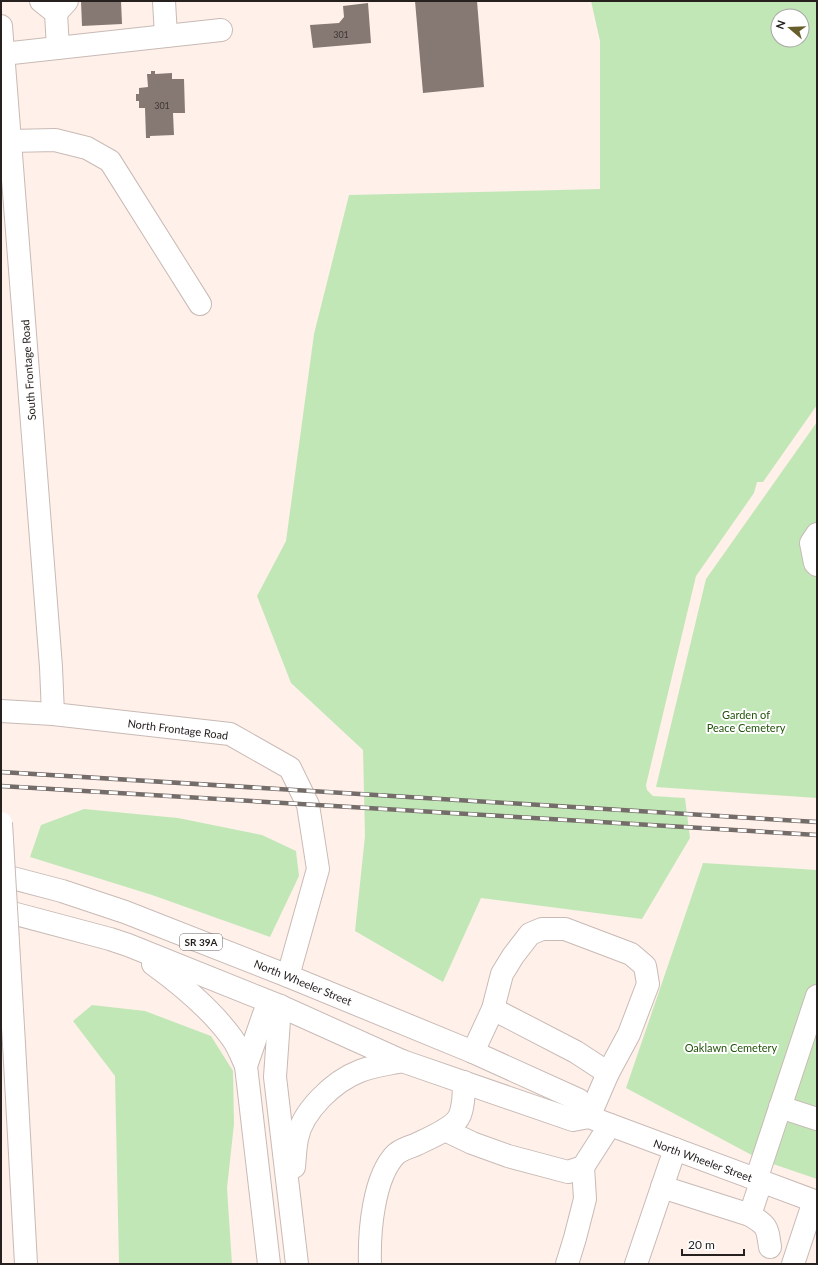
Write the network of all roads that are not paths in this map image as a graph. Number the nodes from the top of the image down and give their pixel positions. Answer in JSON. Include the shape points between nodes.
{"nodes":[{"id":1,"x":164,"y":1,"type":"edge"},
{"id":2,"x":55,"y":5,"type":"edge"},
{"id":3,"x":1,"y":26,"type":"edge"},
{"id":4,"x":221,"y":30,"type":"dead end"},
{"id":5,"x":166,"y":36,"type":"junction"},
{"id":6,"x":58,"y":48,"type":"junction"},
{"id":7,"x":3,"y":54,"type":"junction"},
{"id":8,"x":10,"y":141,"type":"junction"},
{"id":9,"x":200,"y":304,"type":"dead end"},
{"id":10,"x":817,"y":534,"type":"edge"},
{"id":11,"x":817,"y":565,"type":"edge"},
{"id":12,"x":1,"y":711,"type":"edge"},
{"id":13,"x":53,"y":714,"type":"junction"},
{"id":14,"x":1,"y":823,"type":"edge"},
{"id":15,"x":1,"y":875,"type":"edge"},
{"id":16,"x":1,"y":910,"type":"edge"},
{"id":17,"x":128,"y":945,"type":"junction"},
{"id":18,"x":288,"y":976,"type":"junction"},
{"id":19,"x":817,"y":996,"type":"edge"},
{"id":20,"x":280,"y":1006,"type":"junction"},
{"id":21,"x":493,"y":1010,"type":"junction"},
{"id":22,"x":808,"y":1050,"type":"edge"},
{"id":23,"x":473,"y":1052,"type":"junction"},
{"id":24,"x":402,"y":1061,"type":"junction"},
{"id":25,"x":246,"y":1066,"type":"junction"},
{"id":26,"x":608,"y":1073,"type":"junction"},
{"id":27,"x":464,"y":1082,"type":"junction"},
{"id":28,"x":780,"y":1107,"type":"junction"},
{"id":29,"x":589,"y":1118,"type":"junction"},
{"id":30,"x":817,"y":1119,"type":"edge"},
{"id":31,"x":615,"y":1128,"type":"junction"},
{"id":32,"x":445,"y":1130,"type":"junction"},
{"id":33,"x":675,"y":1149,"type":"junction"},
{"id":34,"x":583,"y":1167,"type":"junction"},
{"id":35,"x":759,"y":1181,"type":"junction"},
{"id":36,"x":662,"y":1187,"type":"junction"},
{"id":37,"x":816,"y":1202,"type":"edge"},
{"id":38,"x":289,"y":1204,"type":"junction"},
{"id":39,"x":750,"y":1215,"type":"junction"},
{"id":40,"x":767,"y":1255,"type":"edge"},
{"id":41,"x":794,"y":1260,"type":"edge"},
{"id":42,"x":26,"y":1264,"type":"edge"},
{"id":43,"x":269,"y":1264,"type":"edge"},
{"id":44,"x":297,"y":1264,"type":"edge"},
{"id":45,"x":370,"y":1264,"type":"edge"},
{"id":46,"x":567,"y":1264,"type":"edge"},
{"id":47,"x":636,"y":1264,"type":"edge"}],
"edges":[{"from":1,"to":5,"type":"main road"},
{"from":2,"to":6,"type":"main road"},
{"from":3,"to":7,"type":"main road","name":"South Frontage Road"},
{"from":4,"to":5,"type":"main road"},
{"from":5,"to":6,"type":"main road"},
{"from":6,"to":7,"type":"main road"},
{"from":7,"to":8,"type":"main road","name":"South Frontage Road"},
{"from":8,"to":9,"type":"main road","via":[[55,140],[87,148],[110,161]]},
{"from":8,"to":13,"type":"main road","name":"South Frontage Road"},
{"from":10,"to":11,"type":"main road","via":[[811,544]]},
{"from":12,"to":13,"type":"main road","name":"North Frontage Road"},
{"from":13,"to":18,"type":"main road","name":"North Frontage Road","via":[[230,734],[290,768],[308,805],[318,869]]},
{"from":14,"to":42,"type":"main road","bridge":true},
{"from":15,"to":18,"type":"main road","name":"North Wheeler Street","number":"SR 39A","via":[[62,891],[125,912]]},
{"from":16,"to":17,"type":"main road","name":"North Wheeler Street","number":"SR 39A"},
{"from":17,"to":20,"type":"main road","name":"North Wheeler Street","number":"SR 39A"},
{"from":17,"to":25,"type":"main road","via":[[198,1000],[233,1039]]},
{"from":18,"to":20,"type":"main road","name":"North Frontage Road"},
{"from":18,"to":23,"type":"main road","name":"North Wheeler Street","number":"SR 39A"},
{"from":19,"to":22,"type":"main road"},
{"from":20,"to":24,"type":"main road","name":"North Wheeler Street","number":"SR 39A"},
{"from":20,"to":25,"type":"main road","via":[[264,1014]]},
{"from":20,"to":38,"type":"main road","name":"North Frontage Road","via":[[274,1077]]},
{"from":21,"to":23,"type":"main road"},
{"from":21,"to":26,"type":"main road","via":[[576,1052]]},
{"from":21,"to":26,"type":"main road","via":[[502,974],[509,962],[530,934],[542,929],[565,929],[631,954],[645,966],[648,984],[629,1034]]},
{"from":22,"to":28,"type":"main road"},
{"from":23,"to":29,"type":"main road","name":"North Wheeler Street","number":"SR 39A","via":[[579,1100]]},
{"from":24,"to":27,"type":"main road","name":"North Wheeler Street","number":"SR 39A"},
{"from":24,"to":38,"type":"main road","via":[[360,1071],[335,1084],[318,1100],[306,1116],[297,1138]]},
{"from":25,"to":43,"type":"main road"},
{"from":26,"to":29,"type":"main road"},
{"from":27,"to":29,"type":"main road","name":"North Wheeler Street","number":"SR 39A","via":[[572,1120]]},
{"from":27,"to":32,"type":"main road","via":[[460,1116]]},
{"from":28,"to":30,"type":"main road"},
{"from":28,"to":35,"type":"main road"},
{"from":29,"to":31,"type":"main road","name":"North Wheeler Street","number":"SR 39A"},
{"from":31,"to":33,"type":"main road","name":"North Wheeler Street"},
{"from":31,"to":34,"type":"main road"},
{"from":32,"to":34,"type":"main road","via":[[472,1143],[543,1166],[568,1172]]},
{"from":32,"to":45,"type":"main road","via":[[397,1153],[386,1167],[377,1192],[370,1236]]},
{"from":33,"to":35,"type":"main road","name":"North Wheeler Street"},
{"from":33,"to":36,"type":"main road"},
{"from":34,"to":46,"type":"main road","via":[[585,1199]]},
{"from":35,"to":37,"type":"main road","name":"North Wheeler Street"},
{"from":35,"to":39,"type":"main road"},
{"from":36,"to":39,"type":"main road"},
{"from":36,"to":47,"type":"main road"},
{"from":37,"to":41,"type":"main road"},
{"from":38,"to":44,"type":"main road"},
{"from":39,"to":40,"type":"main road","via":[[763,1223],[768,1230]]},
{"from":40,"to":41,"type":"main road"}]}
